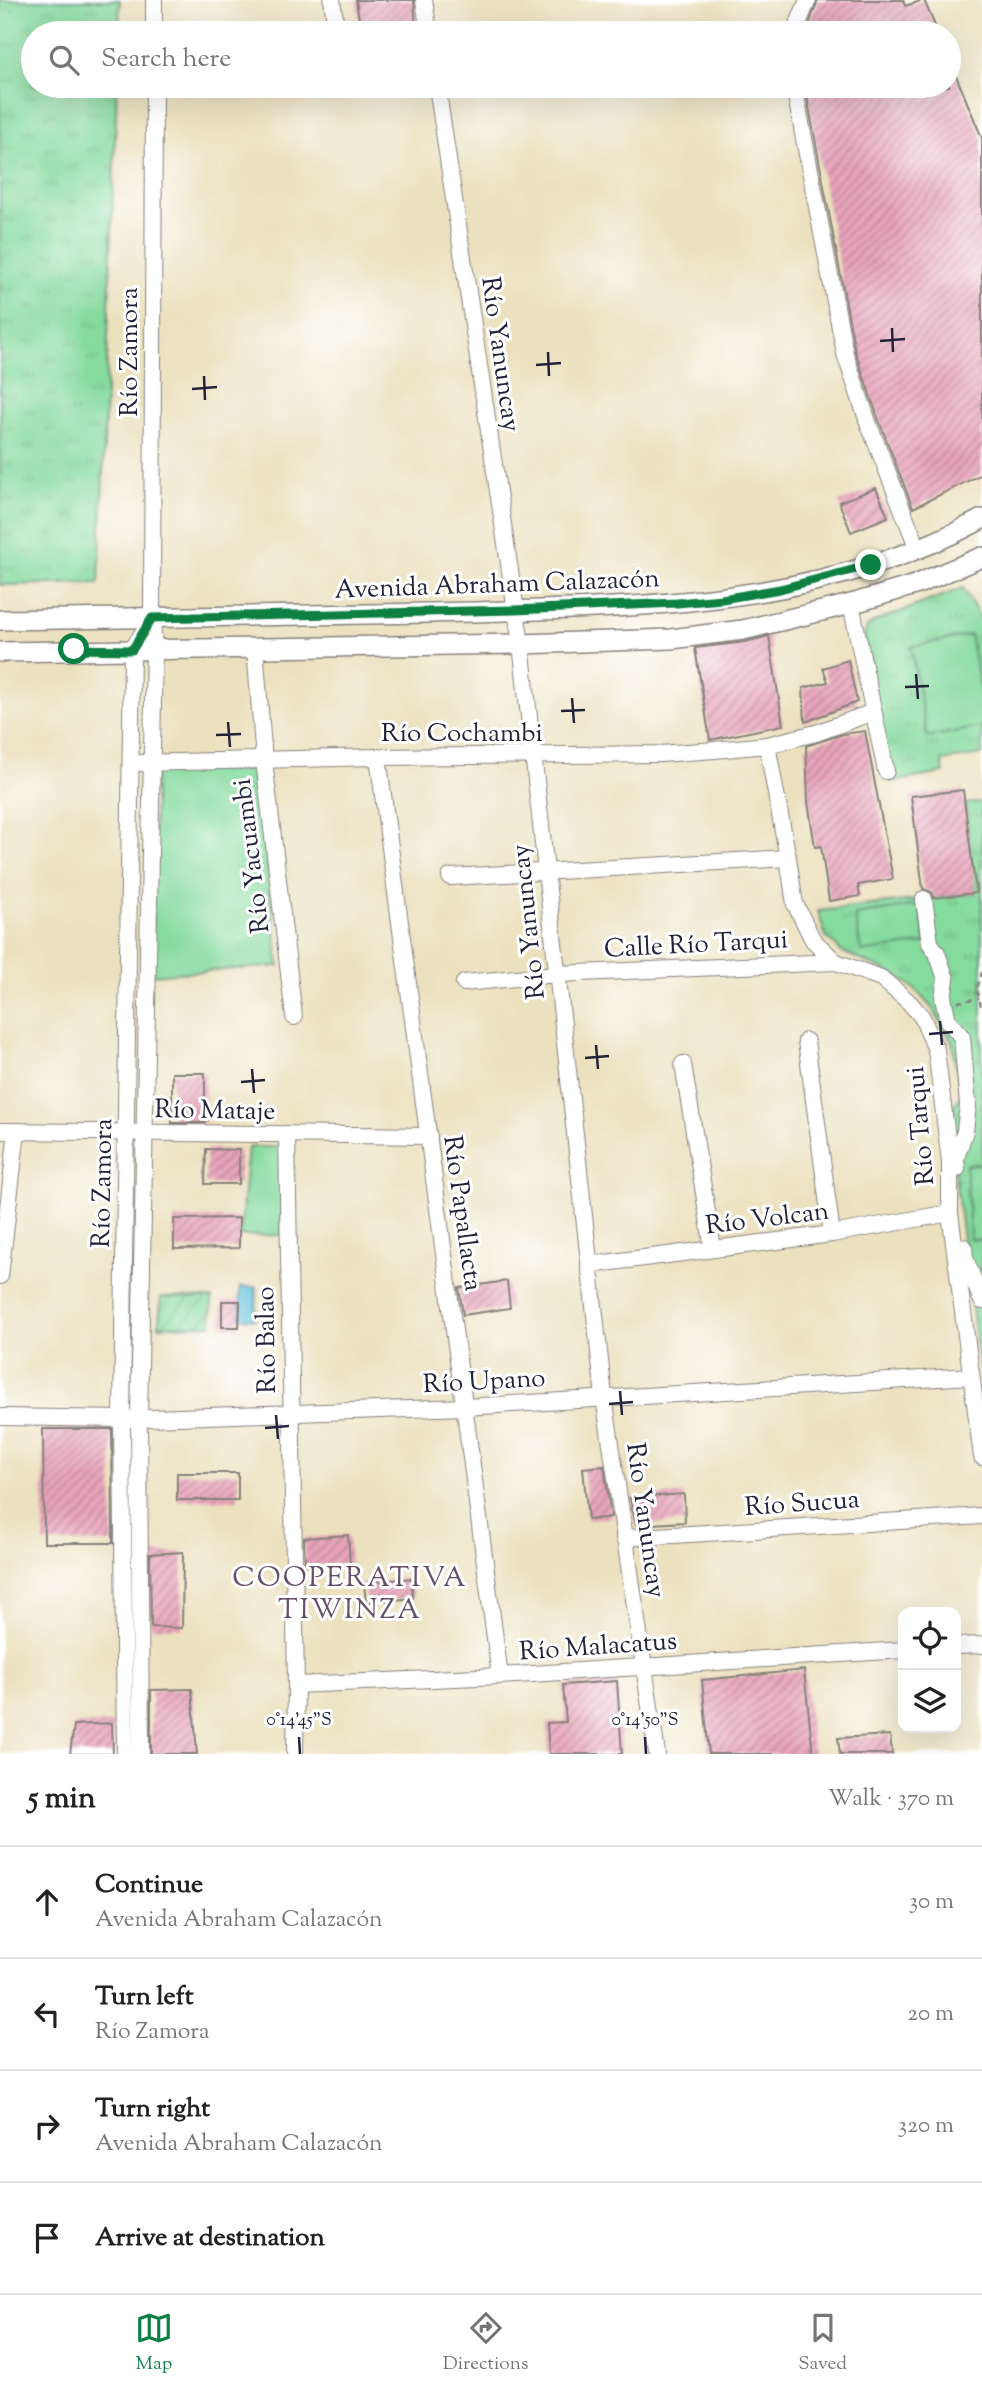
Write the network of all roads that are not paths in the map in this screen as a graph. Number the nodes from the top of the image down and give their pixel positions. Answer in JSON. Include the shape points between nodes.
{"nodes":[{"id":1,"x":154,"y":0,"type":"edge"},
{"id":2,"x":332,"y":0,"type":"edge"},
{"id":3,"x":424,"y":0,"type":"edge"},
{"id":4,"x":808,"y":0,"type":"edge"},
{"id":5,"x":335,"y":20,"type":"dead end"},
{"id":6,"x":154,"y":21,"type":"edge"},
{"id":7,"x":427,"y":21,"type":"edge"},
{"id":8,"x":799,"y":21,"type":"edge"},
{"id":9,"x":154,"y":98,"type":"edge"},
{"id":10,"x":439,"y":98,"type":"edge"},
{"id":11,"x":796,"y":98,"type":"edge"},
{"id":12,"x":982,"y":520,"type":"edge"},
{"id":13,"x":918,"y":549,"type":"junction"},
{"id":14,"x":982,"y":557,"type":"edge"},
{"id":15,"x":851,"y":604,"type":"junction"},
{"id":16,"x":515,"y":610,"type":"junction"},
{"id":17,"x":152,"y":618,"type":"junction"},
{"id":18,"x":0,"y":620,"type":"edge"},
{"id":19,"x":521,"y":644,"type":"junction"},
{"id":20,"x":255,"y":648,"type":"junction"},
{"id":21,"x":154,"y":649,"type":"junction"},
{"id":22,"x":132,"y":650,"type":"junction"},
{"id":23,"x":0,"y":652,"type":"edge"},
{"id":24,"x":873,"y":712,"type":"junction"},
{"id":25,"x":766,"y":745,"type":"junction"},
{"id":26,"x":533,"y":756,"type":"junction"},
{"id":27,"x":378,"y":757,"type":"junction"},
{"id":28,"x":264,"y":760,"type":"junction"},
{"id":29,"x":151,"y":762,"type":"junction"},
{"id":30,"x":131,"y":763,"type":"junction"},
{"id":31,"x":886,"y":771,"type":"dead end"},
{"id":32,"x":788,"y":858,"type":"junction"},
{"id":33,"x":546,"y":870,"type":"junction"},
{"id":34,"x":450,"y":877,"type":"dead end"},
{"id":35,"x":924,"y":899,"type":"dead end"},
{"id":36,"x":836,"y":962,"type":"junction"},
{"id":37,"x":557,"y":974,"type":"junction"},
{"id":38,"x":464,"y":984,"type":"dead end"},
{"id":39,"x":294,"y":1017,"type":"dead end"},
{"id":40,"x":806,"y":1041,"type":"dead end"},
{"id":41,"x":682,"y":1064,"type":"dead end"},
{"id":42,"x":0,"y":1130,"type":"edge"},
{"id":43,"x":17,"y":1130,"type":"junction"},
{"id":44,"x":126,"y":1133,"type":"junction"},
{"id":45,"x":144,"y":1133,"type":"junction"},
{"id":46,"x":287,"y":1135,"type":"junction"},
{"id":47,"x":429,"y":1136,"type":"junction"},
{"id":48,"x":950,"y":1213,"type":"junction"},
{"id":49,"x":832,"y":1234,"type":"junction"},
{"id":50,"x":2,"y":1242,"type":"edge"},
{"id":51,"x":713,"y":1249,"type":"junction"},
{"id":52,"x":589,"y":1265,"type":"junction"},
{"id":53,"x":0,"y":1276,"type":"edge"},
{"id":54,"x":982,"y":1301,"type":"edge"},
{"id":55,"x":971,"y":1376,"type":"junction"},
{"id":56,"x":604,"y":1397,"type":"junction"},
{"id":57,"x":465,"y":1407,"type":"junction"},
{"id":58,"x":291,"y":1413,"type":"junction"},
{"id":59,"x":0,"y":1417,"type":"edge"},
{"id":60,"x":139,"y":1418,"type":"junction"},
{"id":61,"x":122,"y":1419,"type":"junction"},
{"id":62,"x":982,"y":1457,"type":"edge"},
{"id":63,"x":982,"y":1516,"type":"edge"},
{"id":64,"x":624,"y":1538,"type":"junction"},
{"id":65,"x":982,"y":1645,"type":"edge"},
{"id":66,"x":961,"y":1646,"type":"edge"},
{"id":67,"x":898,"y":1650,"type":"edge"},
{"id":68,"x":645,"y":1667,"type":"junction"},
{"id":69,"x":500,"y":1676,"type":"junction"},
{"id":70,"x":296,"y":1685,"type":"junction"},
{"id":71,"x":125,"y":1754,"type":"edge"},
{"id":72,"x":141,"y":1754,"type":"edge"},
{"id":73,"x":295,"y":1754,"type":"edge"},
{"id":74,"x":657,"y":1754,"type":"edge"}],
"edges":[{"from":1,"to":6,"type":"street"},
{"from":2,"to":5,"type":"street"},
{"from":3,"to":7,"type":"street"},
{"from":4,"to":8,"type":"street"},
{"from":9,"to":17,"type":"street","name":"Río Zamora"},
{"from":10,"to":16,"type":"street","name":"Río Yanuncay"},
{"from":11,"to":13,"type":"street","via":[[845,354]]},
{"from":12,"to":13,"type":"main road","name":"Avenida Abraham Calazacón"},
{"from":13,"to":16,"type":"main road","name":"Avenida Abraham Calazacón","via":[[825,578],[722,599]]},
{"from":14,"to":15,"type":"main road","via":[[915,585]]},
{"from":15,"to":19,"type":"main road","via":[[704,636]]},
{"from":15,"to":24,"type":"street"},
{"from":16,"to":17,"type":"main road","name":"Avenida Abraham Calazacón"},
{"from":16,"to":19,"type":"street","name":"Río Yanuncay"},
{"from":17,"to":18,"type":"main road","name":"Avenida Abraham Calazacón"},
{"from":17,"to":21,"type":"street","name":"Río Zamora"},
{"from":17,"to":22,"type":"street"},
{"from":19,"to":20,"type":"main road"},
{"from":19,"to":26,"type":"street","name":"Río Yanuncay"},
{"from":20,"to":21,"type":"main road"},
{"from":20,"to":28,"type":"street","name":"Río Yacuambi"},
{"from":21,"to":22,"type":"main road"},
{"from":21,"to":29,"type":"street","name":"Río Zamora"},
{"from":22,"to":23,"type":"main road"},
{"from":22,"to":30,"type":"street","name":"Río Zamora"},
{"from":24,"to":25,"type":"street","name":"Río Cochambi"},
{"from":24,"to":31,"type":"street"},
{"from":25,"to":26,"type":"street","name":"Río Cochambi","via":[[660,754]]},
{"from":25,"to":32,"type":"street","name":"Río Tarqui"},
{"from":26,"to":27,"type":"street","name":"Río Cochambi"},
{"from":26,"to":33,"type":"street","name":"Río Yanuncay"},
{"from":27,"to":28,"type":"street","name":"Río Cochambi"},
{"from":27,"to":47,"type":"street","name":"Río Papallacta"},
{"from":28,"to":29,"type":"street","name":"Río Cochambi"},
{"from":28,"to":39,"type":"street","name":"Río Yacuambi"},
{"from":29,"to":30,"type":"street","name":"Río Cochambi"},
{"from":29,"to":45,"type":"street","name":"Río Zamora"},
{"from":30,"to":44,"type":"street","name":"Río Zamora"},
{"from":32,"to":33,"type":"street"},
{"from":32,"to":36,"type":"street","name":"Río Tarqui","via":[[800,917],[813,940]]},
{"from":33,"to":34,"type":"street"},
{"from":33,"to":37,"type":"street","name":"Río Yanuncay"},
{"from":35,"to":54,"type":"street","via":[[930,943],[946,979],[948,1021],[961,1037],[968,1105],[956,1158],[965,1258]]},
{"from":36,"to":37,"type":"street","name":"Calle Río Tarqui"},
{"from":36,"to":48,"type":"street","name":"Río Tarqui","via":[[881,978],[922,1017],[936,1050]]},
{"from":37,"to":38,"type":"street","name":"Calle Río Tarqui"},
{"from":37,"to":52,"type":"street","name":"Río Yanuncay"},
{"from":40,"to":49,"type":"street"},
{"from":41,"to":51,"type":"street"},
{"from":42,"to":43,"type":"street","name":"Río Mataje"},
{"from":43,"to":44,"type":"street","name":"Río Mataje"},
{"from":43,"to":50,"type":"street"},
{"from":44,"to":45,"type":"street","name":"Río Mataje"},
{"from":44,"to":61,"type":"street","name":"Río Zamora"},
{"from":45,"to":46,"type":"street","name":"Río Mataje"},
{"from":45,"to":60,"type":"street","name":"Río Zamora"},
{"from":46,"to":47,"type":"street","name":"Río Mataje"},
{"from":46,"to":58,"type":"street","name":"Río Balao"},
{"from":47,"to":57,"type":"street","name":"Río Papallacta"},
{"from":48,"to":49,"type":"street","name":"Río Volcan"},
{"from":48,"to":55,"type":"street","name":"Río Tarqui"},
{"from":49,"to":51,"type":"street","name":"Río Volcan"},
{"from":50,"to":53,"type":"street"},
{"from":51,"to":52,"type":"street","name":"Río Volcan"},
{"from":52,"to":56,"type":"street","name":"Río Yanuncay"},
{"from":55,"to":56,"type":"street","name":"Río Upano"},
{"from":55,"to":62,"type":"street","name":"Río Tarqui"},
{"from":56,"to":57,"type":"street","name":"Río Upano"},
{"from":56,"to":64,"type":"street","name":"Río Yanuncay"},
{"from":57,"to":58,"type":"street","name":"Río Upano"},
{"from":57,"to":69,"type":"street","name":"Río Papallacta"},
{"from":58,"to":60,"type":"street","name":"Río Upano"},
{"from":58,"to":70,"type":"street","name":"Río Balao"},
{"from":59,"to":61,"type":"street","name":"Río Upano"},
{"from":60,"to":61,"type":"street","name":"Río Upano"},
{"from":60,"to":72,"type":"street","name":"Río Zamora"},
{"from":61,"to":71,"type":"street","name":"Río Zamora"},
{"from":63,"to":64,"type":"street","name":"Río Sucua"},
{"from":64,"to":68,"type":"street","name":"Río Yanuncay"},
{"from":65,"to":66,"type":"street"},
{"from":67,"to":68,"type":"street","name":"Río Malacatus"},
{"from":68,"to":69,"type":"street","name":"Río Malacatus"},
{"from":68,"to":74,"type":"street","name":"Río Yanuncay"},
{"from":69,"to":70,"type":"street","name":"Río Malacatus"},
{"from":70,"to":73,"type":"street","name":"Río Balao"}]}
